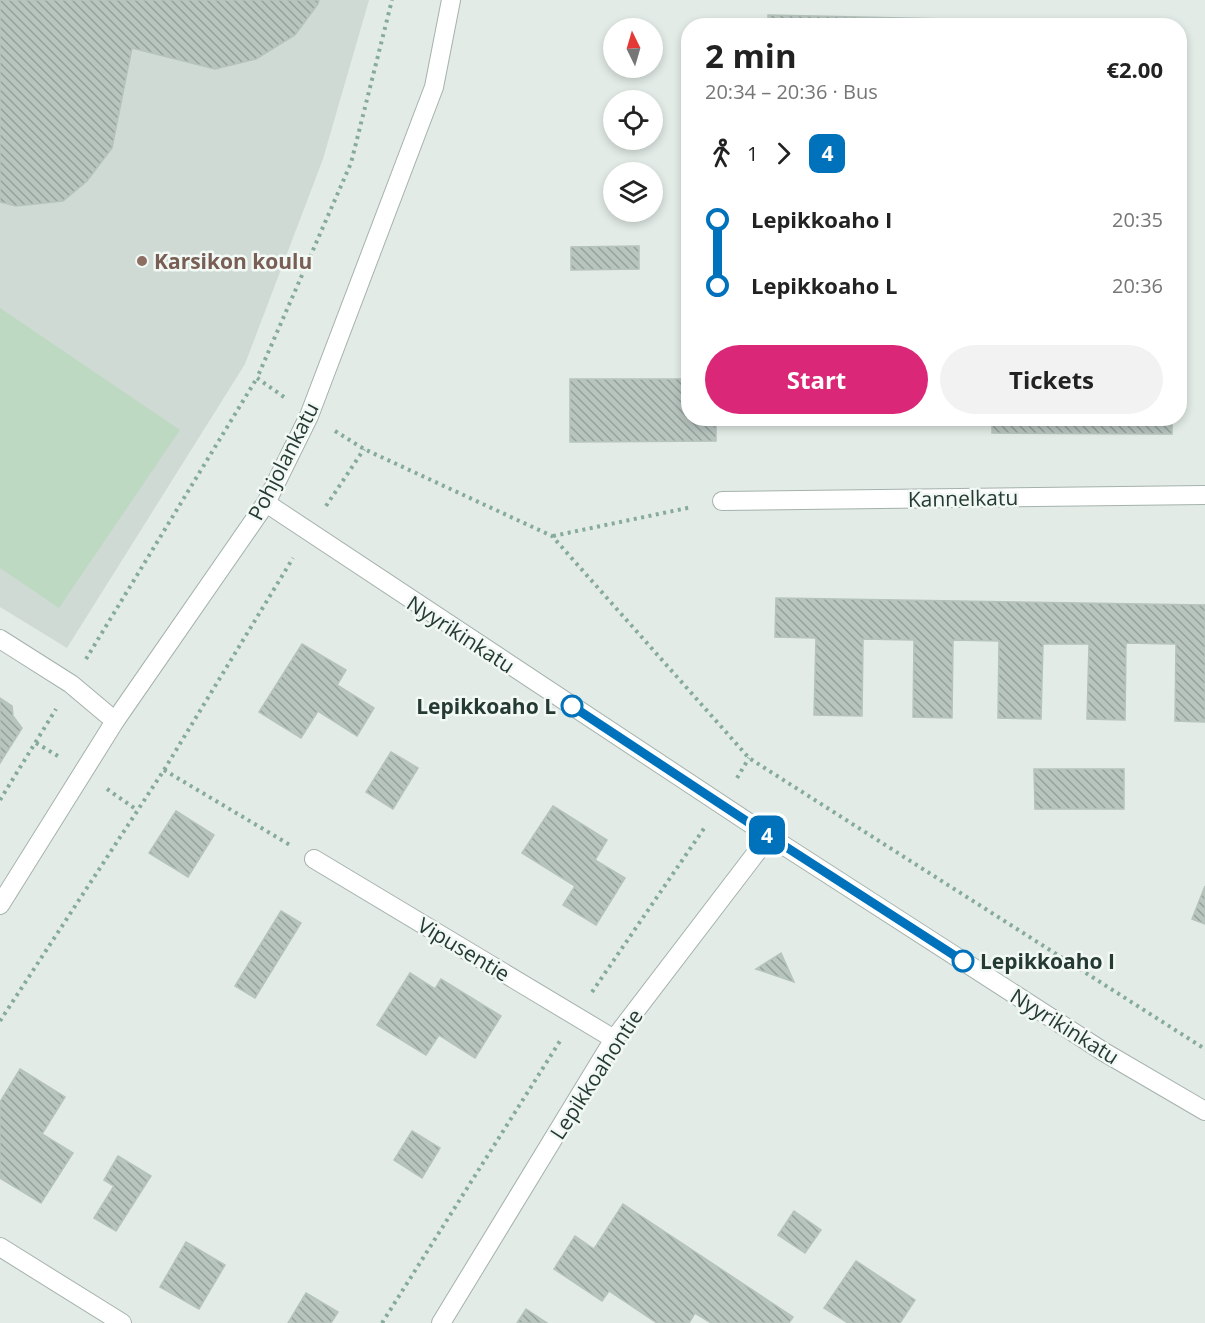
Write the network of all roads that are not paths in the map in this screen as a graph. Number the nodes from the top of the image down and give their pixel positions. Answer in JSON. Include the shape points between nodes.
{"nodes":[{"id":1,"x":451,"y":0,"type":"edge"},
{"id":2,"x":1205,"y":495,"type":"edge"},
{"id":3,"x":722,"y":501,"type":"road end"},
{"id":4,"x":266,"y":503,"type":"junction"},
{"id":5,"x":0,"y":639,"type":"edge"},
{"id":6,"x":115,"y":721,"type":"junction"},
{"id":7,"x":769,"y":836,"type":"junction"},
{"id":8,"x":314,"y":859,"type":"road end"},
{"id":9,"x":0,"y":905,"type":"edge"},
{"id":10,"x":614,"y":1039,"type":"junction"},
{"id":11,"x":1205,"y":1111,"type":"edge"},
{"id":12,"x":0,"y":1247,"type":"edge"},
{"id":13,"x":122,"y":1323,"type":"edge"},
{"id":14,"x":441,"y":1323,"type":"edge"}],
"edges":[{"from":1,"to":4,"type":"street","name":"Pohjolankatu","via":[[434,87],[309,416]]},
{"from":2,"to":3,"type":"street","name":"Kannelkatu"},
{"from":4,"to":6,"type":"street","name":"Pohjolankatu"},
{"from":4,"to":7,"type":"street","name":"Nyyrikinkatu"},
{"from":5,"to":6,"type":"street","via":[[71,684]]},
{"from":6,"to":9,"type":"street","name":"Pohjolankatu"},
{"from":7,"to":10,"type":"street","name":"Lepikkoahontie"},
{"from":7,"to":11,"type":"street","name":"Nyyrikinkatu","via":[[1104,1052]]},
{"from":8,"to":10,"type":"street","name":"Vipusentie"},
{"from":10,"to":14,"type":"street","name":"Lepikkoahontie"},
{"from":12,"to":13,"type":"street"}]}
